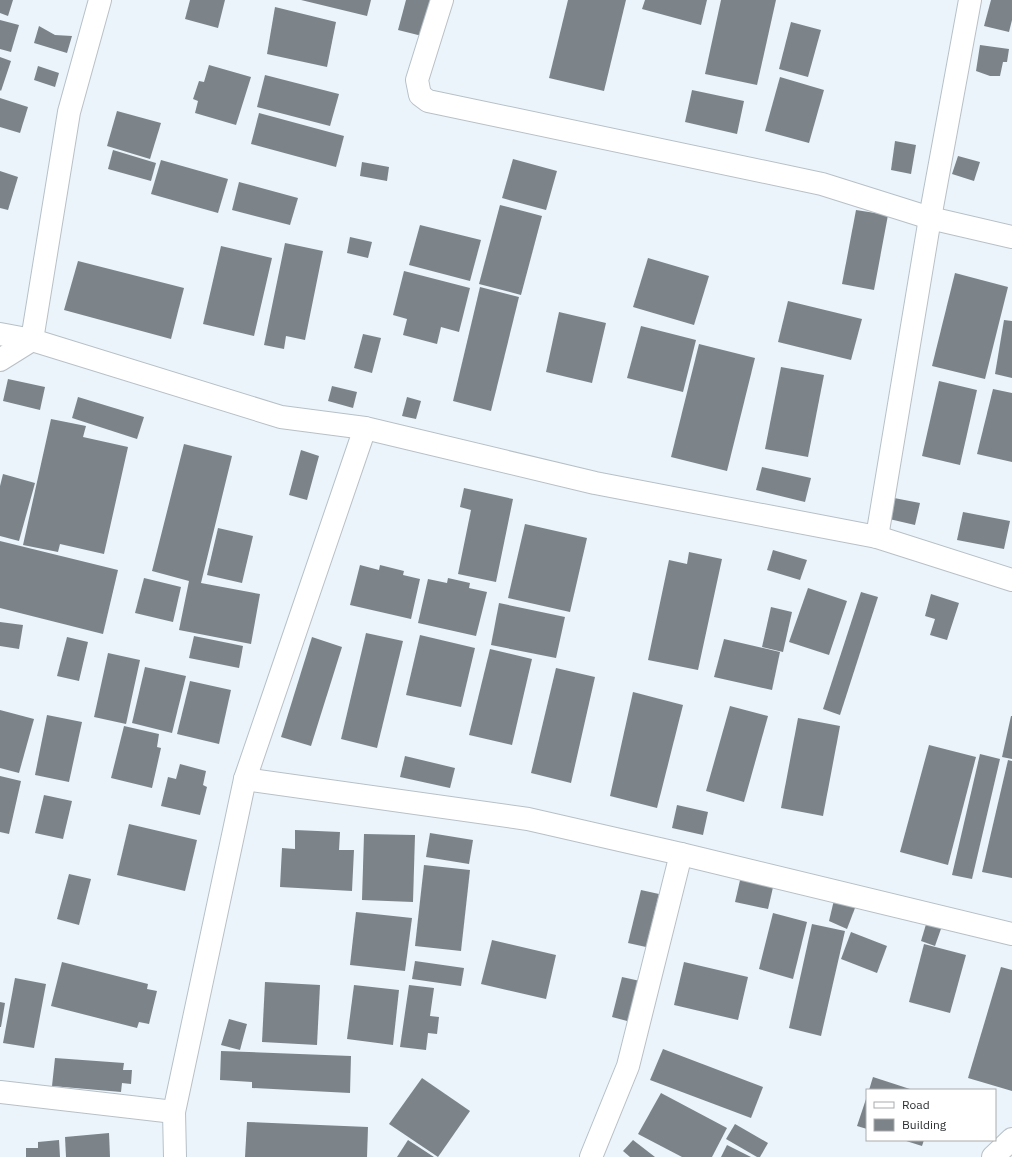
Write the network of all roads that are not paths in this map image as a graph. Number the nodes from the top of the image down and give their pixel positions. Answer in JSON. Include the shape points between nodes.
{"nodes":[{"id":1,"x":100,"y":0,"type":"edge"},
{"id":2,"x":442,"y":0,"type":"edge"},
{"id":3,"x":970,"y":0,"type":"edge"},
{"id":4,"x":930,"y":218,"type":"junction"},
{"id":5,"x":1012,"y":237,"type":"edge"},
{"id":6,"x":0,"y":334,"type":"edge"},
{"id":7,"x":32,"y":340,"type":"junction"},
{"id":8,"x":0,"y":360,"type":"edge"},
{"id":9,"x":365,"y":428,"type":"junction"},
{"id":10,"x":877,"y":537,"type":"junction"},
{"id":11,"x":1012,"y":580,"type":"edge"},
{"id":12,"x":245,"y":779,"type":"junction"},
{"id":13,"x":681,"y":854,"type":"junction"},
{"id":14,"x":1012,"y":934,"type":"edge"},
{"id":15,"x":0,"y":1092,"type":"edge"},
{"id":16,"x":174,"y":1112,"type":"junction"},
{"id":17,"x":1012,"y":1139,"type":"edge"},
{"id":18,"x":175,"y":1157,"type":"edge"},
{"id":19,"x":591,"y":1157,"type":"edge"},
{"id":20,"x":993,"y":1157,"type":"edge"}],
"edges":[{"from":1,"to":7,"type":"street","via":[[69,112]]},
{"from":2,"to":4,"type":"street","via":[[417,80],[420,95],[428,101],[822,184]]},
{"from":3,"to":4,"type":"street"},
{"from":4,"to":5,"type":"street"},
{"from":4,"to":10,"type":"street"},
{"from":6,"to":7,"type":"street"},
{"from":7,"to":8,"type":"street"},
{"from":7,"to":9,"type":"street","via":[[281,417]]},
{"from":9,"to":10,"type":"street","via":[[595,483]]},
{"from":9,"to":12,"type":"street"},
{"from":10,"to":11,"type":"street"},
{"from":12,"to":13,"type":"street","via":[[528,819]]},
{"from":12,"to":16,"type":"street"},
{"from":13,"to":14,"type":"street"},
{"from":13,"to":19,"type":"street","via":[[628,1066]]},
{"from":15,"to":16,"type":"street"},
{"from":16,"to":18,"type":"street"},
{"from":17,"to":20,"type":"street"}]}
